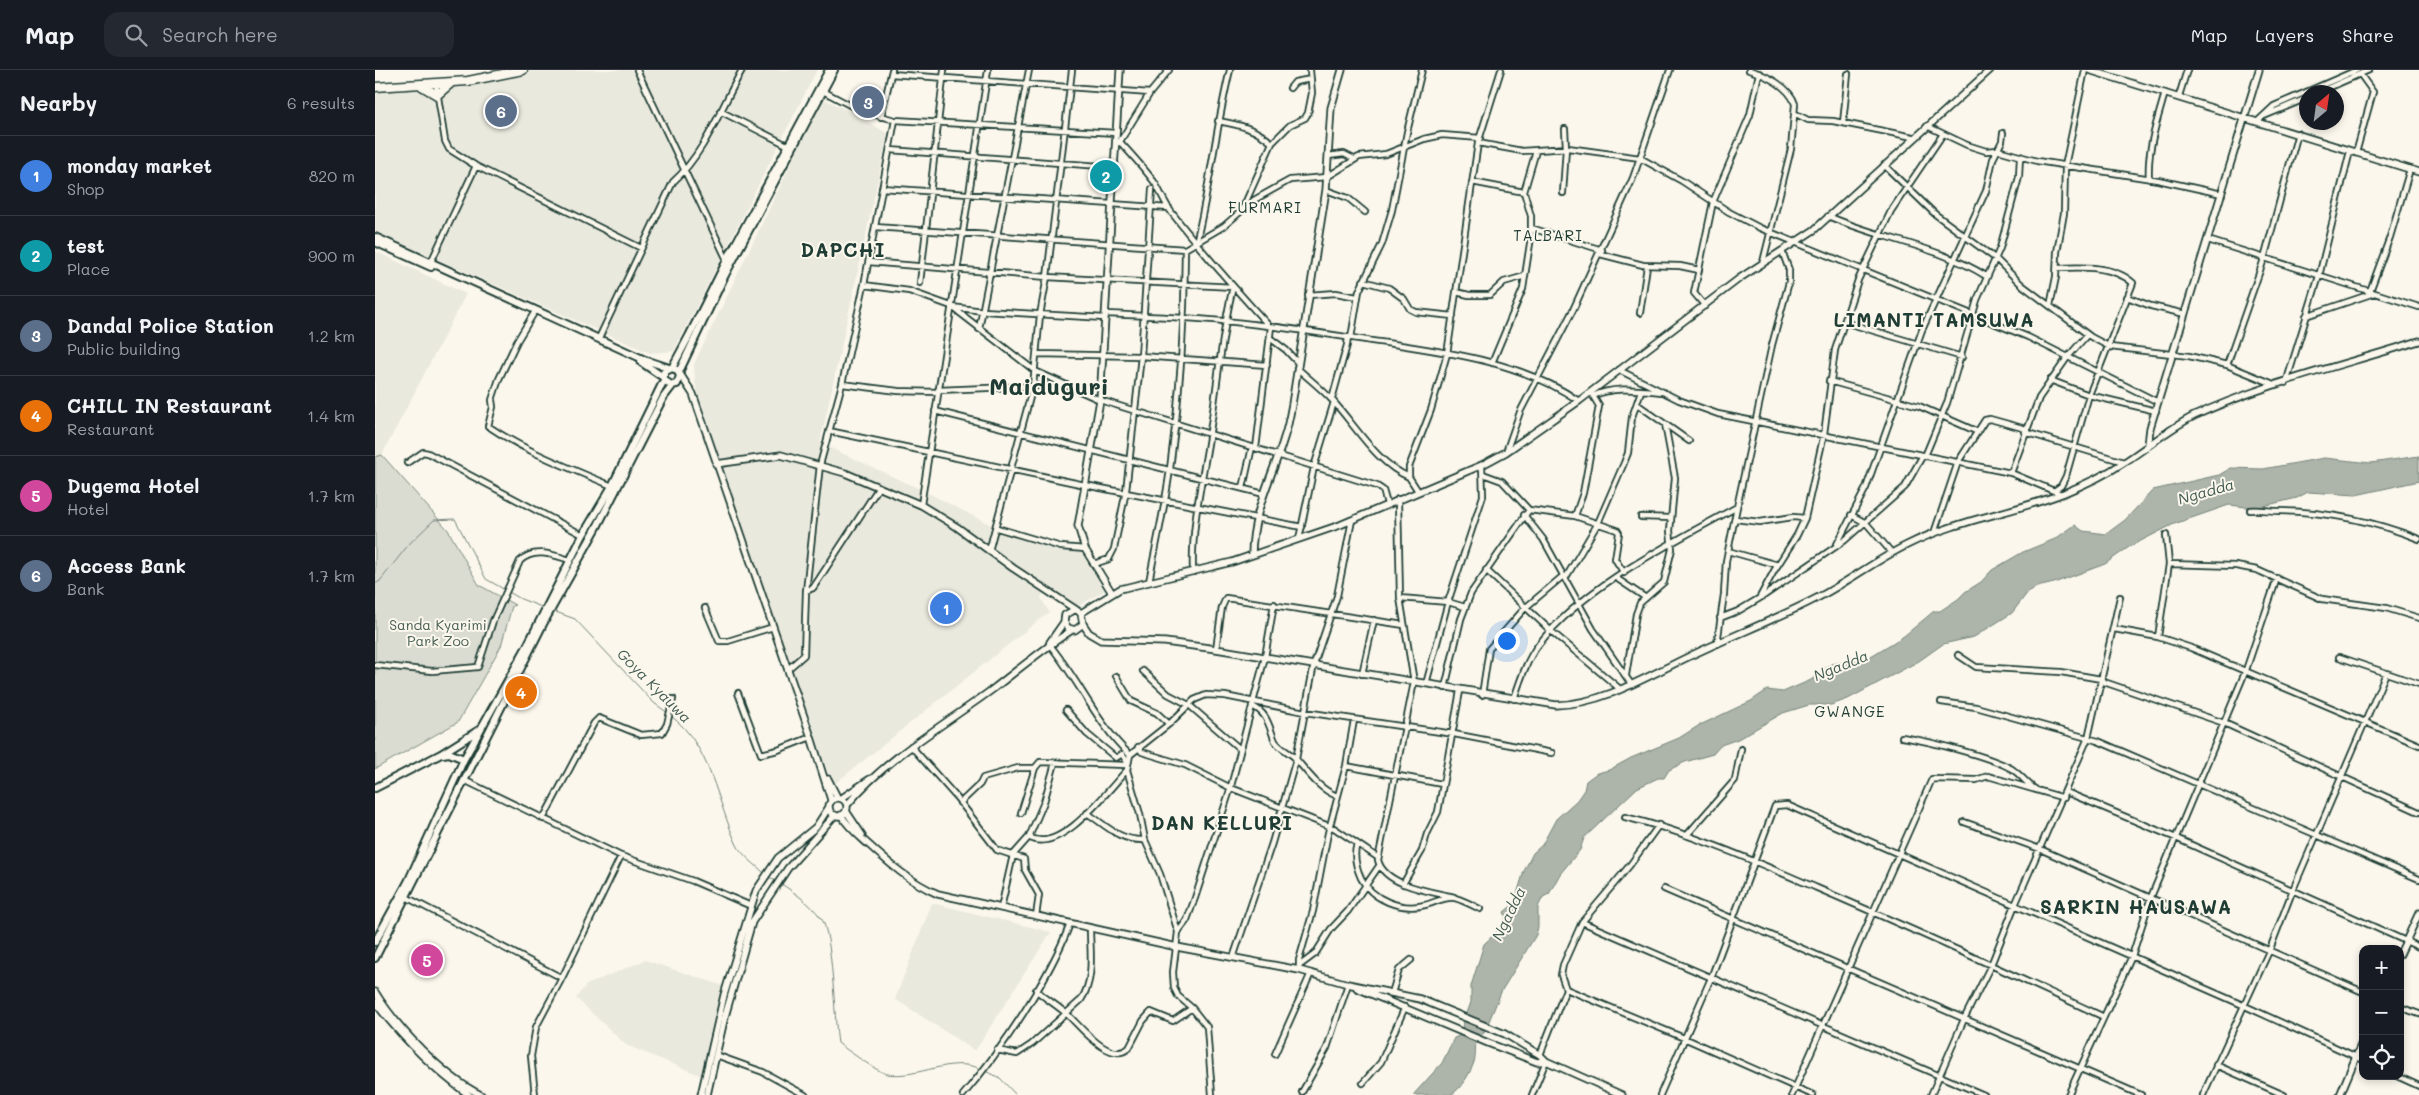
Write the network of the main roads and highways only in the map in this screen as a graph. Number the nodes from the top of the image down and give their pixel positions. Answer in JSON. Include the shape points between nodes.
{"nodes":[{"id":1,"x":502,"y":70,"type":"edge"},
{"id":2,"x":523,"y":70,"type":"edge"},
{"id":3,"x":829,"y":70,"type":"edge"},
{"id":4,"x":834,"y":70,"type":"edge"},
{"id":5,"x":1120,"y":70,"type":"edge"},
{"id":6,"x":1342,"y":70,"type":"edge"},
{"id":7,"x":1990,"y":70,"type":"edge"},
{"id":8,"x":2089,"y":70,"type":"edge"},
{"id":9,"x":2259,"y":70,"type":"edge"},
{"id":10,"x":375,"y":82,"type":"edge"},
{"id":11,"x":452,"y":82,"type":"junction"},
{"id":12,"x":420,"y":86,"type":"junction"},
{"id":13,"x":375,"y":88,"type":"edge"},
{"id":14,"x":2245,"y":117,"type":"junction"},
{"id":15,"x":2419,"y":172,"type":"edge"},
{"id":16,"x":375,"y":237,"type":"edge"},
{"id":17,"x":375,"y":242,"type":"edge"},
{"id":18,"x":2419,"y":341,"type":"edge"},
{"id":19,"x":670,"y":368,"type":"junction"},
{"id":20,"x":680,"y":373,"type":"junction"},
{"id":21,"x":663,"y":379,"type":"junction"},
{"id":22,"x":675,"y":384,"type":"junction"},
{"id":23,"x":693,"y":394,"type":"junction"},
{"id":24,"x":2148,"y":445,"type":"junction"},
{"id":25,"x":716,"y":464,"type":"junction"},
{"id":26,"x":1252,"y":556,"type":"junction"},
{"id":27,"x":563,"y":580,"type":"junction"},
{"id":28,"x":1112,"y":593,"type":"junction"},
{"id":29,"x":1074,"y":610,"type":"junction"},
{"id":30,"x":1081,"y":613,"type":"junction"},
{"id":31,"x":541,"y":620,"type":"junction"},
{"id":32,"x":1064,"y":622,"type":"junction"},
{"id":33,"x":1083,"y":624,"type":"junction"},
{"id":34,"x":1072,"y":630,"type":"junction"},
{"id":35,"x":1048,"y":645,"type":"junction"},
{"id":36,"x":479,"y":730,"type":"junction"},
{"id":37,"x":441,"y":754,"type":"junction"},
{"id":38,"x":464,"y":758,"type":"junction"},
{"id":39,"x":880,"y":773,"type":"junction"},
{"id":40,"x":375,"y":788,"type":"edge"},
{"id":41,"x":837,"y":799,"type":"junction"},
{"id":42,"x":829,"y":807,"type":"junction"},
{"id":43,"x":842,"y":812,"type":"junction"},
{"id":44,"x":2419,"y":913,"type":"edge"},
{"id":45,"x":375,"y":942,"type":"edge"},
{"id":46,"x":2404,"y":945,"type":"edge"},
{"id":47,"x":375,"y":958,"type":"edge"},
{"id":48,"x":1348,"y":984,"type":"junction"},
{"id":49,"x":375,"y":992,"type":"edge"},
{"id":50,"x":375,"y":1002,"type":"edge"},
{"id":51,"x":2359,"y":1050,"type":"edge"},
{"id":52,"x":1545,"y":1061,"type":"junction"},
{"id":53,"x":469,"y":1095,"type":"edge"},
{"id":54,"x":481,"y":1095,"type":"edge"},
{"id":55,"x":701,"y":1095,"type":"edge"},
{"id":56,"x":707,"y":1095,"type":"edge"},
{"id":57,"x":1622,"y":1095,"type":"edge"},
{"id":58,"x":2340,"y":1095,"type":"edge"}],
"edges":[{"from":1,"to":10,"type":"highway","via":[[449,78]]},
{"from":2,"to":11,"type":"highway"},
{"from":3,"to":19,"type":"main road"},
{"from":4,"to":20,"type":"main road","via":[[725,275]]},
{"from":5,"to":28,"type":"main road","via":[[1101,400],[1079,526],[1085,548]]},
{"from":6,"to":26,"type":"main road","via":[[1331,108],[1326,190],[1288,421],[1256,517]]},
{"from":7,"to":26,"type":"main road","via":[[1797,241],[1763,262],[1592,394],[1506,452],[1351,520]]},
{"from":8,"to":14,"type":"main road"},
{"from":9,"to":14,"type":"main road"},
{"from":11,"to":12,"type":"highway"},
{"from":11,"to":12,"type":"highway","via":[[437,95]]},
{"from":12,"to":13,"type":"highway"},
{"from":14,"to":15,"type":"main road"},
{"from":14,"to":24,"type":"main road","via":[[2150,428]]},
{"from":16,"to":19,"type":"main road"},
{"from":17,"to":21,"type":"main road","via":[[641,362]]},
{"from":18,"to":24,"type":"main road","via":[[2225,403],[2191,418]]},
{"from":19,"to":20,"type":"main road"},
{"from":19,"to":21,"type":"main road","via":[[664,372]]},
{"from":20,"to":22,"type":"main road"},
{"from":20,"to":23,"type":"main road"},
{"from":21,"to":22,"type":"main road"},
{"from":21,"to":27,"type":"main road","via":[[612,486],[570,560]]},
{"from":22,"to":23,"type":"main road"},
{"from":22,"to":27,"type":"main road","via":[[663,398],[597,527]]},
{"from":23,"to":25,"type":"main road"},
{"from":24,"to":33,"type":"main road","via":[[2124,462],[2061,494],[1934,533],[1892,553],[1818,598],[1620,689],[1570,705],[1482,695],[1216,649],[1165,642],[1101,640],[1089,633]]},
{"from":25,"to":29,"type":"main road","via":[[781,455],[820,465],[879,487],[921,506],[957,528]]},
{"from":25,"to":41,"type":"main road","via":[[811,736]]},
{"from":26,"to":28,"type":"main road"},
{"from":27,"to":31,"type":"main road"},
{"from":28,"to":30,"type":"main road"},
{"from":29,"to":30,"type":"main road"},
{"from":29,"to":32,"type":"main road","via":[[1065,615]]},
{"from":30,"to":33,"type":"main road"},
{"from":31,"to":36,"type":"main road"},
{"from":31,"to":47,"type":"main road"},
{"from":32,"to":34,"type":"main road"},
{"from":32,"to":35,"type":"main road"},
{"from":33,"to":34,"type":"main road"},
{"from":34,"to":35,"type":"main road"},
{"from":35,"to":39,"type":"main road","via":[[911,746]]},
{"from":36,"to":37,"type":"main road"},
{"from":36,"to":38,"type":"main road"},
{"from":37,"to":38,"type":"main road"},
{"from":37,"to":40,"type":"main road"},
{"from":38,"to":45,"type":"main road","via":[[408,882]]},
{"from":39,"to":41,"type":"main road"},
{"from":39,"to":43,"type":"main road"},
{"from":41,"to":42,"type":"main road"},
{"from":41,"to":43,"type":"main road"},
{"from":42,"to":43,"type":"main road"},
{"from":42,"to":55,"type":"main road","via":[[816,827],[778,858],[760,883],[724,995]]},
{"from":43,"to":48,"type":"main road","via":[[849,827],[887,863],[924,888],[953,898],[1177,947],[1299,968]]},
{"from":43,"to":56,"type":"main road","via":[[788,868],[752,922]]},
{"from":44,"to":46,"type":"main road"},
{"from":48,"to":52,"type":"main road","via":[[1488,1043],[1537,1062]]},
{"from":48,"to":52,"type":"main road","via":[[1445,1008],[1493,1028]]},
{"from":49,"to":54,"type":"main road","via":[[395,1020],[434,1059]]},
{"from":50,"to":53,"type":"main road","via":[[398,1033],[435,1070]]},
{"from":51,"to":58,"type":"main road"},
{"from":52,"to":57,"type":"main road"}]}
